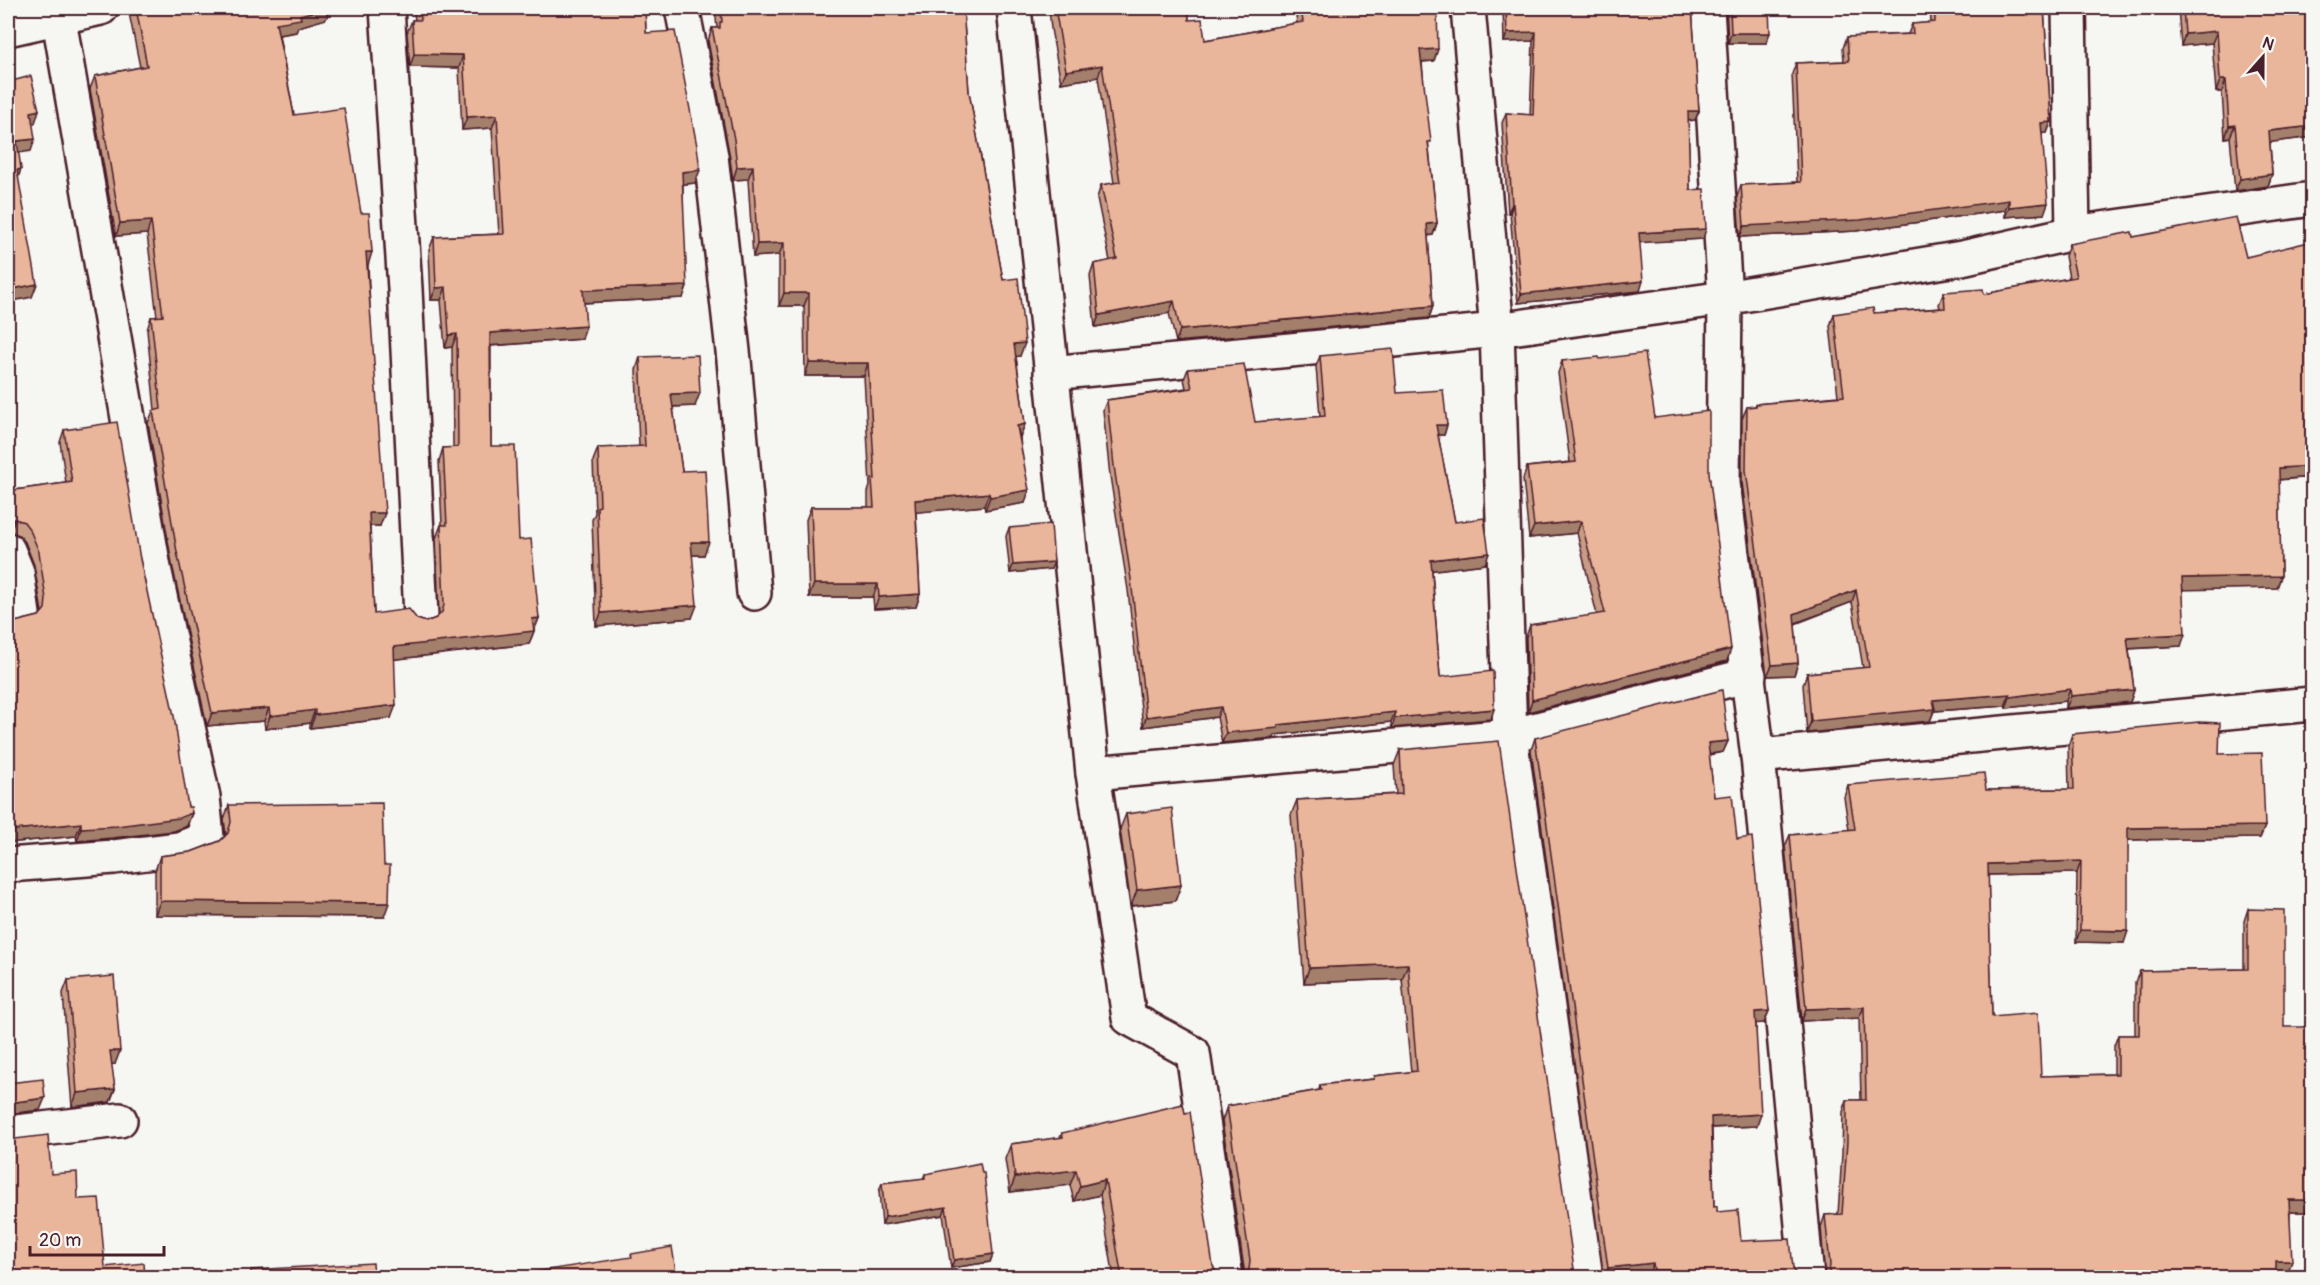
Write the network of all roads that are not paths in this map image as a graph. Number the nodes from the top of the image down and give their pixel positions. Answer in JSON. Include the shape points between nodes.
{"nodes":[{"id":1,"x":101,"y":8,"type":"edge"},
{"id":2,"x":387,"y":8,"type":"edge"},
{"id":3,"x":682,"y":8,"type":"edge"},
{"id":4,"x":1014,"y":8,"type":"edge"},
{"id":5,"x":1468,"y":8,"type":"edge"},
{"id":6,"x":1707,"y":8,"type":"edge"},
{"id":7,"x":2069,"y":8,"type":"edge"},
{"id":8,"x":57,"y":13,"type":"edge"},
{"id":9,"x":8,"y":29,"type":"edge"},
{"id":10,"x":2313,"y":199,"type":"edge"},
{"id":11,"x":2073,"y":233,"type":"junction"},
{"id":12,"x":1725,"y":298,"type":"junction"},
{"id":13,"x":1497,"y":330,"type":"junction"},
{"id":14,"x":1051,"y":373,"type":"junction"},
{"id":15,"x":8,"y":549,"type":"edge"},
{"id":16,"x":754,"y":593,"type":"dead end"},
{"id":17,"x":8,"y":616,"type":"edge"},
{"id":18,"x":421,"y":616,"type":"dead end"},
{"id":19,"x":1749,"y":675,"type":"junction"},
{"id":20,"x":2313,"y":704,"type":"edge"},
{"id":21,"x":1510,"y":736,"type":"junction"},
{"id":22,"x":1758,"y":756,"type":"junction"},
{"id":23,"x":1093,"y":773,"type":"junction"},
{"id":24,"x":8,"y":865,"type":"edge"},
{"id":25,"x":120,"y":1120,"type":"dead end"},
{"id":26,"x":8,"y":1133,"type":"edge"},
{"id":27,"x":1226,"y":1278,"type":"edge"},
{"id":28,"x":1586,"y":1278,"type":"edge"},
{"id":29,"x":1808,"y":1278,"type":"edge"}],
"edges":[{"from":1,"to":8,"type":"street"},
{"from":2,"to":18,"type":"street"},
{"from":3,"to":16,"type":"street","via":[[711,156]]},
{"from":4,"to":14,"type":"street"},
{"from":5,"to":13,"type":"street"},
{"from":6,"to":12,"type":"street"},
{"from":7,"to":11,"type":"street"},
{"from":8,"to":9,"type":"street"},
{"from":8,"to":24,"type":"street","via":[[154,568],[201,786],[207,838],[179,849]]},
{"from":10,"to":11,"type":"street"},
{"from":11,"to":12,"type":"street","via":[[1962,258]]},
{"from":12,"to":13,"type":"street"},
{"from":12,"to":19,"type":"street","via":[[1723,483]]},
{"from":13,"to":14,"type":"street"},
{"from":13,"to":21,"type":"street"},
{"from":14,"to":23,"type":"street"},
{"from":15,"to":17,"type":"street","via":[[17,572],[23,614]]},
{"from":19,"to":21,"type":"street"},
{"from":19,"to":22,"type":"street"},
{"from":20,"to":22,"type":"street"},
{"from":21,"to":23,"type":"street"},
{"from":21,"to":28,"type":"street"},
{"from":22,"to":29,"type":"street"},
{"from":23,"to":27,"type":"street","via":[[1129,1018],[1193,1053]]},
{"from":25,"to":26,"type":"street"}]}
